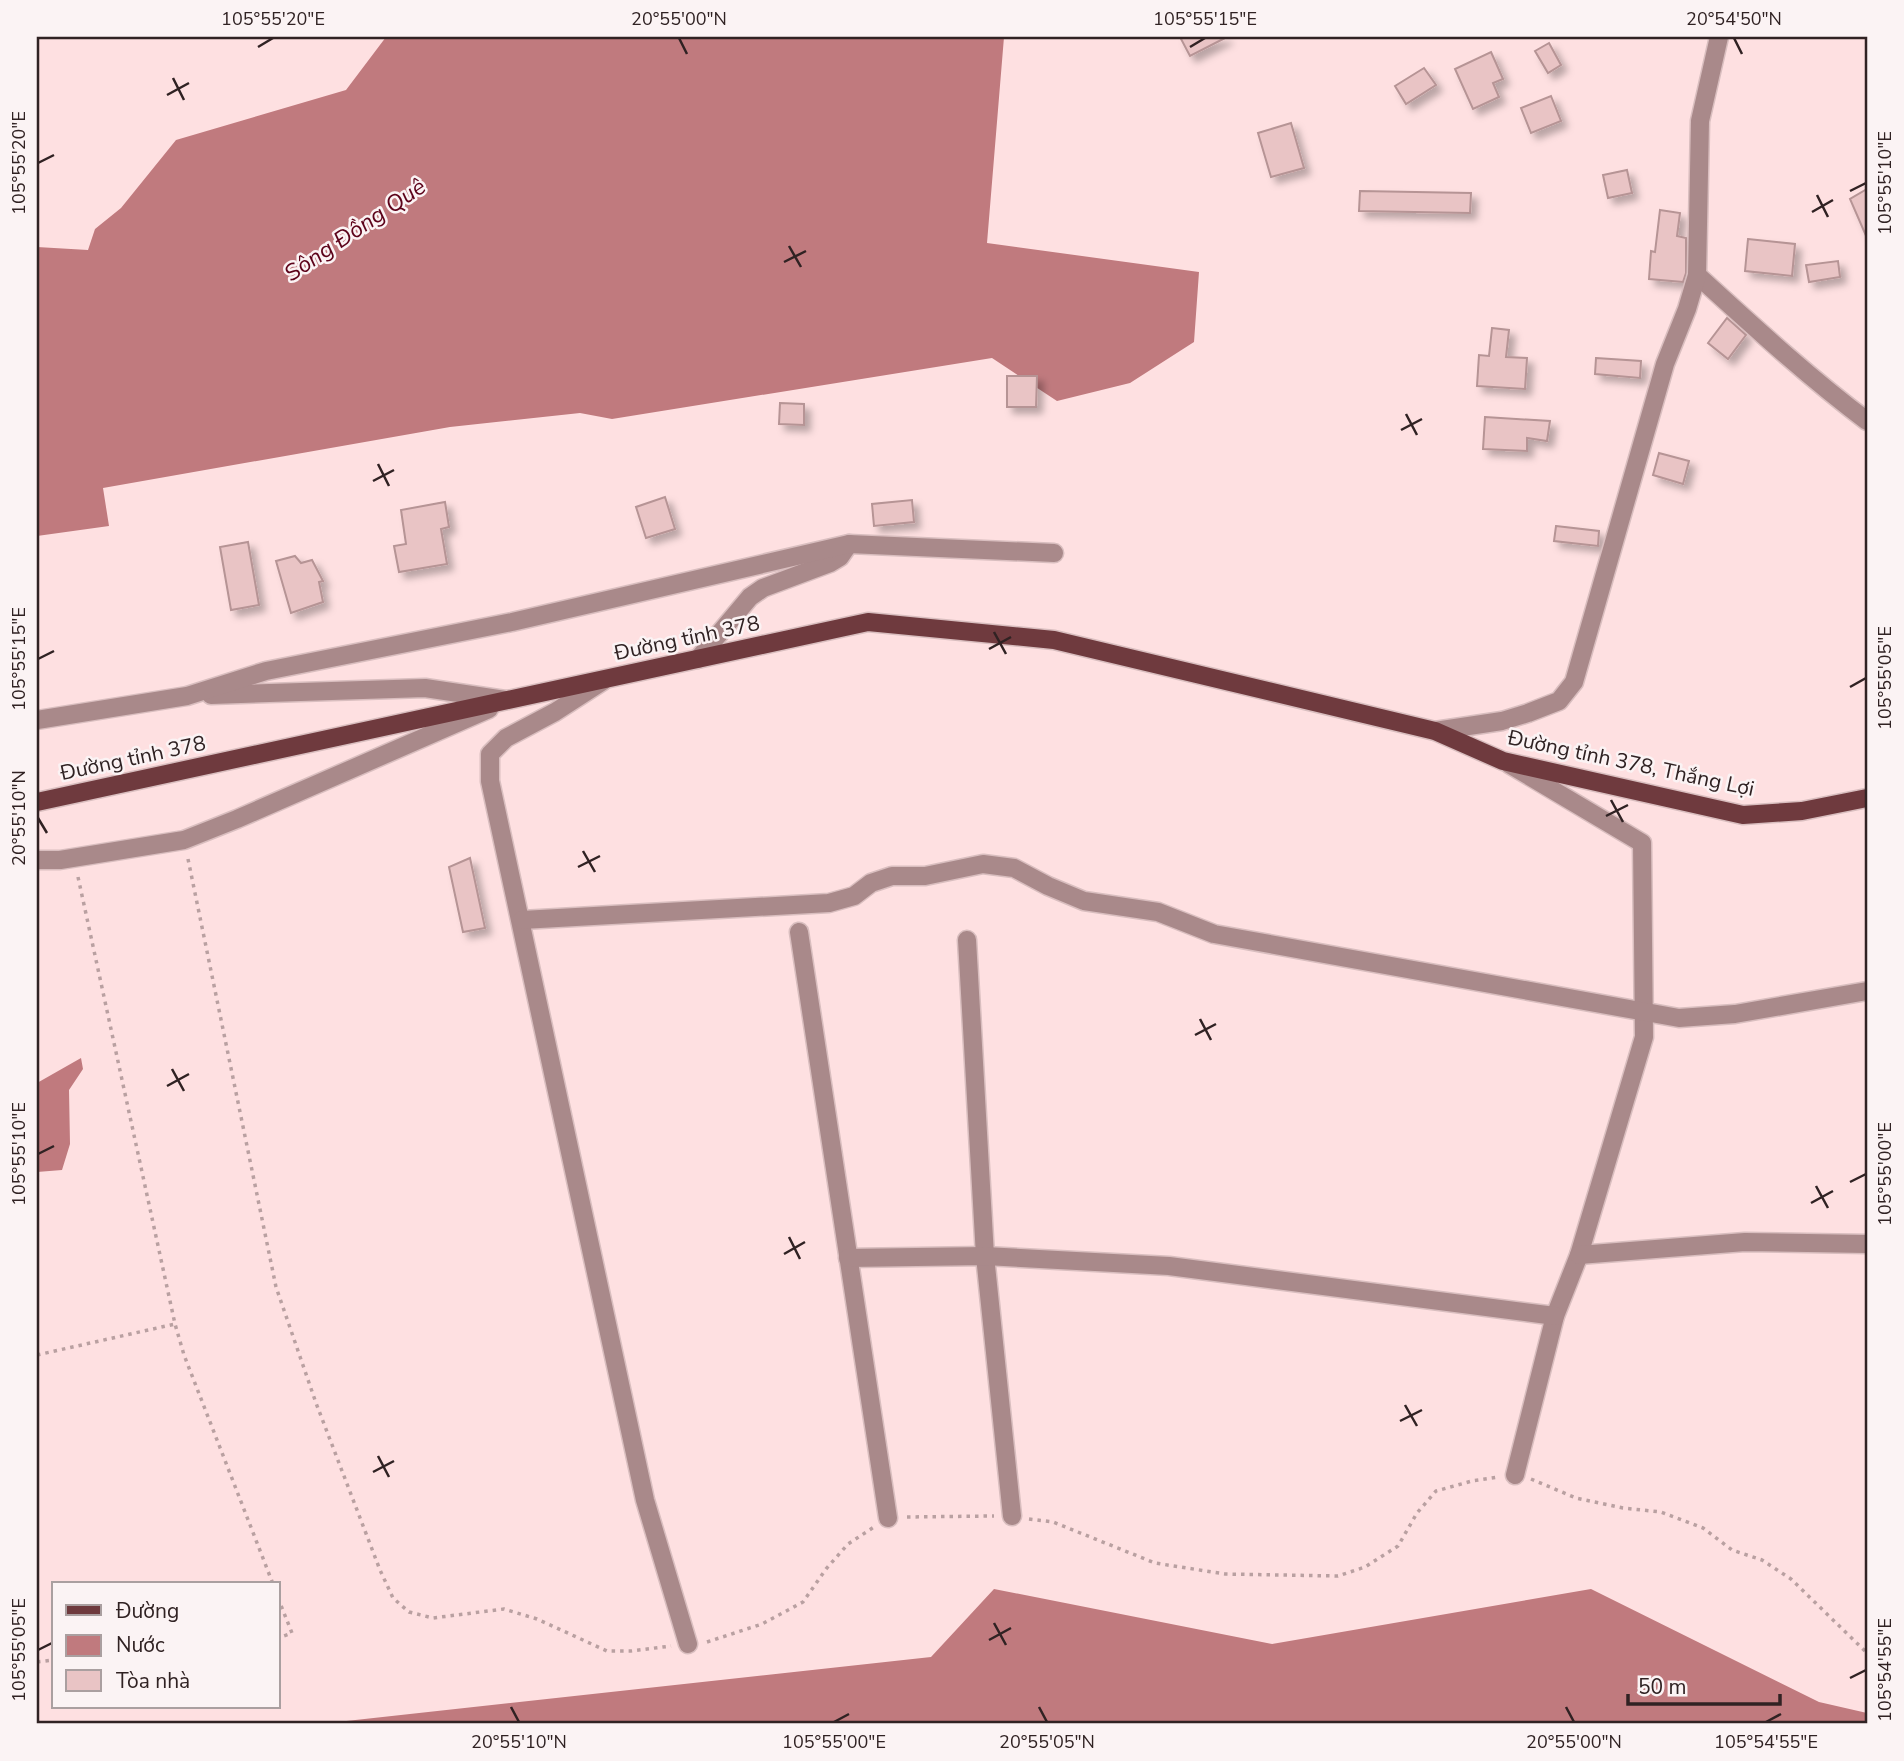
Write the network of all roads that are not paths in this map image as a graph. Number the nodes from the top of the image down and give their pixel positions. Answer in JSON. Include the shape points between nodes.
{"nodes":[{"id":1,"x":1719,"y":37,"type":"edge"},
{"id":2,"x":1697,"y":275,"type":"junction"},
{"id":3,"x":1867,"y":421,"type":"edge"},
{"id":4,"x":849,"y":544,"type":"junction"},
{"id":5,"x":1054,"y":554,"type":"dead end"},
{"id":6,"x":698,"y":659,"type":"junction"},
{"id":7,"x":606,"y":679,"type":"junction"},
{"id":8,"x":187,"y":696,"type":"junction"},
{"id":9,"x":508,"y":700,"type":"junction"},
{"id":10,"x":1349,"y":710,"type":"joint"},
{"id":11,"x":39,"y":721,"type":"edge"},
{"id":12,"x":1435,"y":731,"type":"junction"},
{"id":13,"x":1503,"y":761,"type":"junction"},
{"id":14,"x":1867,"y":797,"type":"edge"},
{"id":15,"x":37,"y":802,"type":"edge"},
{"id":16,"x":37,"y":860,"type":"edge"},
{"id":17,"x":522,"y":920,"type":"junction"},
{"id":18,"x":799,"y":932,"type":"dead end"},
{"id":19,"x":967,"y":940,"type":"dead end"},
{"id":20,"x":1867,"y":992,"type":"edge"},
{"id":21,"x":1643,"y":1012,"type":"junction"},
{"id":22,"x":1867,"y":1244,"type":"edge"},
{"id":23,"x":1579,"y":1255,"type":"junction"},
{"id":24,"x":985,"y":1256,"type":"junction"},
{"id":25,"x":848,"y":1258,"type":"junction"},
{"id":26,"x":1555,"y":1316,"type":"junction"},
{"id":27,"x":1515,"y":1475,"type":"dead end"},
{"id":28,"x":1012,"y":1516,"type":"dead end"},
{"id":29,"x":888,"y":1518,"type":"dead end"},
{"id":30,"x":688,"y":1644,"type":"dead end"}],
"edges":[{"from":1,"to":2,"type":"street","via":[[1700,121]]},
{"from":2,"to":3,"type":"street"},
{"from":2,"to":12,"type":"street","via":[[1665,365],[1574,682],[1559,701],[1528,713],[1502,722]]},
{"from":4,"to":5,"type":"street"},
{"from":4,"to":6,"type":"street","via":[[830,563],[750,597]]},
{"from":4,"to":8,"type":"street","via":[[512,622],[266,671]]},
{"from":6,"to":7,"type":"main road","name":"Đường tỉnh 378"},
{"from":6,"to":10,"type":"main road","name":"Đường tỉnh 378","via":[[868,622],[1054,639]]},
{"from":7,"to":9,"type":"main road","name":"Đường tỉnh 378"},
{"from":7,"to":17,"type":"street","via":[[506,738],[490,754],[490,781]]},
{"from":8,"to":9,"type":"street","via":[[425,688]]},
{"from":8,"to":11,"type":"street"},
{"from":9,"to":15,"type":"main road","name":"Đường tỉnh 378"},
{"from":9,"to":16,"type":"street","via":[[184,840]]},
{"from":10,"to":12,"type":"main road","name":"Đường tỉnh 378, Thắng Lợi"},
{"from":12,"to":13,"type":"main road","name":"Đường tỉnh 378, Thắng Lợi"},
{"from":13,"to":14,"type":"main road","name":"Đường tỉnh 378, Thắng Lợi","via":[[1743,815],[1802,811]]},
{"from":13,"to":21,"type":"street","via":[[1642,843]]},
{"from":17,"to":21,"type":"street","via":[[830,903],[855,896],[871,883],[892,876],[925,876],[983,864],[1014,868],[1084,901],[1158,912],[1214,934]]},
{"from":17,"to":30,"type":"street","via":[[645,1500]]},
{"from":18,"to":25,"type":"street"},
{"from":19,"to":24,"type":"street"},
{"from":20,"to":21,"type":"street","via":[[1735,1014],[1679,1018]]},
{"from":21,"to":23,"type":"street","via":[[1644,1037]]},
{"from":22,"to":23,"type":"street","via":[[1745,1242]]},
{"from":23,"to":26,"type":"street"},
{"from":24,"to":25,"type":"street"},
{"from":24,"to":26,"type":"street","via":[[1169,1266]]},
{"from":24,"to":28,"type":"street"},
{"from":25,"to":29,"type":"street"},
{"from":26,"to":27,"type":"street"}]}
